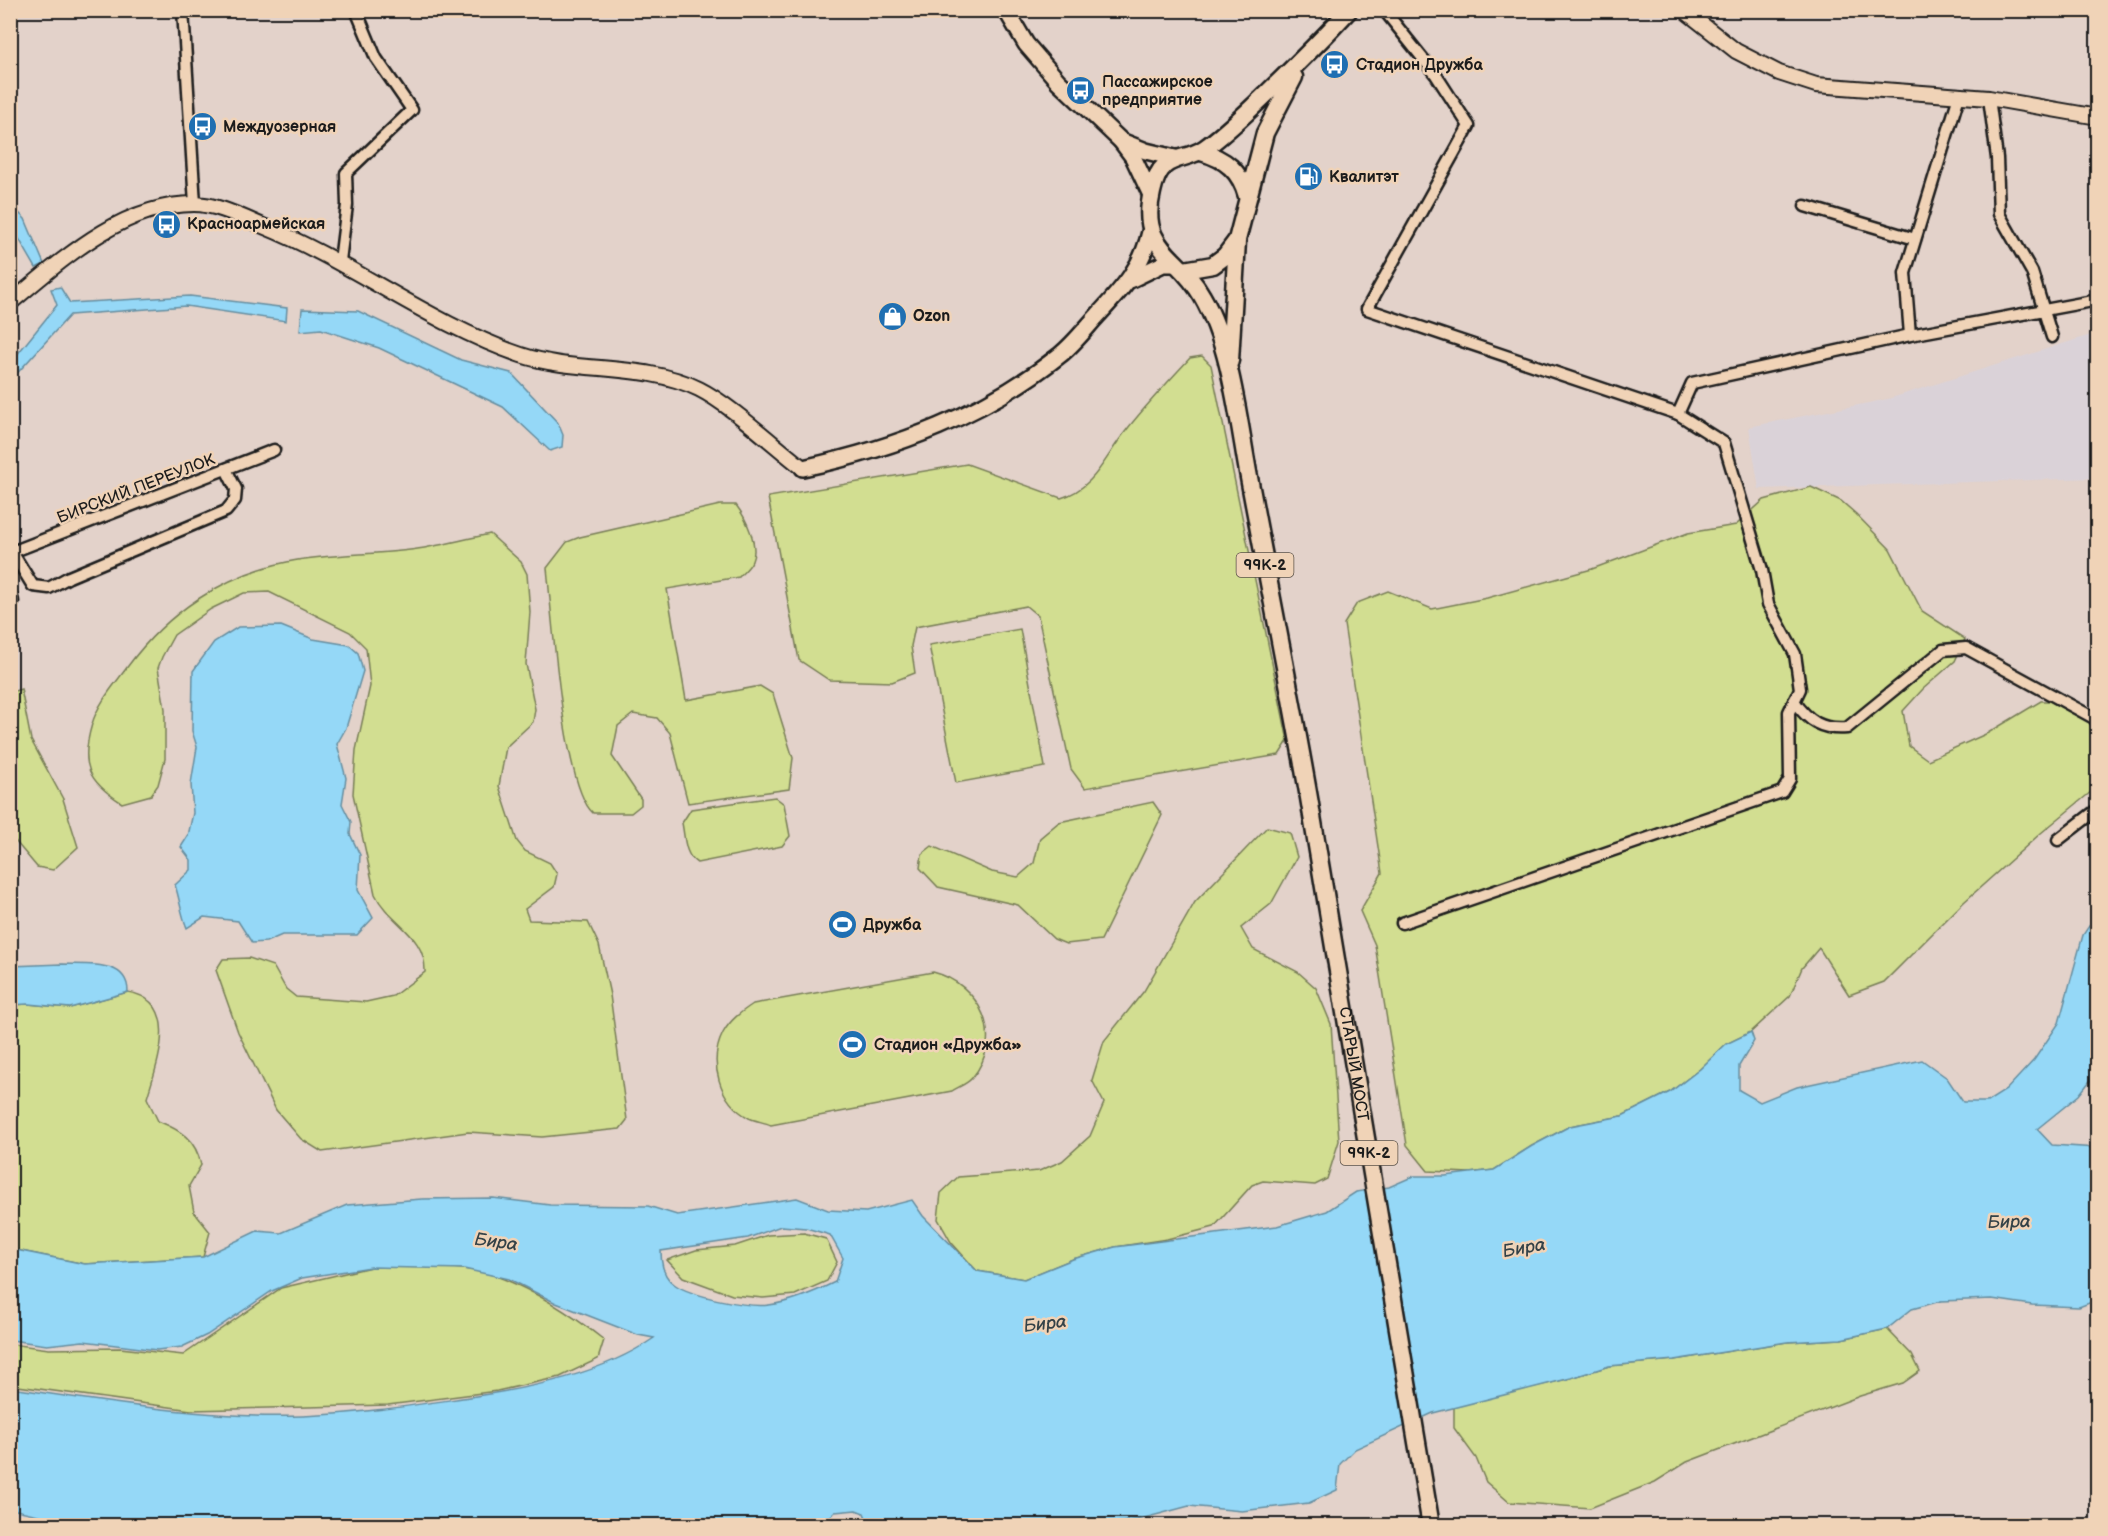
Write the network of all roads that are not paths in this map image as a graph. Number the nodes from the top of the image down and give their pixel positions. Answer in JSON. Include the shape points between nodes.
{"nodes":[{"id":1,"x":183,"y":10,"type":"edge"},
{"id":2,"x":356,"y":10,"type":"edge"},
{"id":3,"x":1006,"y":10,"type":"edge"},
{"id":4,"x":1349,"y":10,"type":"edge"},
{"id":5,"x":1384,"y":10,"type":"edge"},
{"id":6,"x":1684,"y":10,"type":"edge"},
{"id":7,"x":1312,"y":51,"type":"junction"},
{"id":8,"x":1959,"y":96,"type":"junction"},
{"id":9,"x":1989,"y":98,"type":"junction"},
{"id":10,"x":2097,"y":117,"type":"edge"},
{"id":11,"x":1121,"y":141,"type":"junction"},
{"id":12,"x":1201,"y":152,"type":"junction"},
{"id":13,"x":1175,"y":158,"type":"junction"},
{"id":14,"x":1151,"y":195,"type":"junction"},
{"id":15,"x":1247,"y":196,"type":"junction"},
{"id":16,"x":195,"y":204,"type":"junction"},
{"id":17,"x":1805,"y":206,"type":"dead end"},
{"id":18,"x":1150,"y":232,"type":"junction"},
{"id":19,"x":1915,"y":239,"type":"junction"},
{"id":20,"x":1237,"y":240,"type":"junction"},
{"id":21,"x":340,"y":261,"type":"junction"},
{"id":22,"x":1179,"y":267,"type":"junction"},
{"id":23,"x":1132,"y":279,"type":"junction"},
{"id":24,"x":2097,"y":300,"type":"edge"},
{"id":25,"x":10,"y":303,"type":"edge"},
{"id":26,"x":2043,"y":309,"type":"junction"},
{"id":27,"x":1910,"y":335,"type":"junction"},
{"id":28,"x":2052,"y":337,"type":"dead end"},
{"id":29,"x":1230,"y":371,"type":"junction"},
{"id":30,"x":1678,"y":414,"type":"junction"},
{"id":31,"x":274,"y":450,"type":"dead end"},
{"id":32,"x":803,"y":468,"type":"joint"},
{"id":33,"x":227,"y":471,"type":"junction"},
{"id":34,"x":11,"y":550,"type":"edge"},
{"id":35,"x":1794,"y":701,"type":"junction"},
{"id":36,"x":2097,"y":723,"type":"edge"},
{"id":37,"x":2097,"y":809,"type":"edge"},
{"id":38,"x":2058,"y":840,"type":"dead end"},
{"id":39,"x":1402,"y":923,"type":"dead end"},
{"id":40,"x":1430,"y":1520,"type":"edge"}],
"edges":[{"from":1,"to":16,"type":"street"},
{"from":2,"to":21,"type":"street","via":[[376,58],[412,110],[346,173],[347,205]]},
{"from":3,"to":11,"type":"main road","via":[[1026,44],[1058,81]]},
{"from":4,"to":7,"type":"main road","number":"99К-2"},
{"from":5,"to":30,"type":"street","via":[[1436,75],[1469,126],[1368,309]]},
{"from":6,"to":8,"type":"street","via":[[1736,51],[1779,73],[1816,85]]},
{"from":7,"to":12,"type":"main road","number":"99К-2"},
{"from":7,"to":15,"type":"main road","number":"99К-2","via":[[1285,89],[1265,133]]},
{"from":8,"to":9,"type":"street"},
{"from":8,"to":19,"type":"street"},
{"from":9,"to":10,"type":"street"},
{"from":9,"to":26,"type":"street","via":[[1999,214],[2032,272]]},
{"from":11,"to":13,"type":"main road"},
{"from":11,"to":14,"type":"main road"},
{"from":12,"to":13,"type":"main road","number":"99К-2"},
{"from":12,"to":15,"type":"main road","via":[[1218,157],[1236,171]]},
{"from":13,"to":14,"type":"main road","via":[[1155,180]]},
{"from":14,"to":18,"type":"main road"},
{"from":15,"to":20,"type":"main road","number":"99К-2"},
{"from":16,"to":21,"type":"street","via":[[237,215]]},
{"from":16,"to":25,"type":"street","via":[[151,209],[125,220],[96,237]]},
{"from":17,"to":19,"type":"street"},
{"from":18,"to":22,"type":"main road","number":"99К-2"},
{"from":18,"to":23,"type":"main road"},
{"from":19,"to":27,"type":"street","via":[[1905,273]]},
{"from":20,"to":22,"type":"main road","number":"99К-2","via":[[1213,265]]},
{"from":20,"to":29,"type":"main road","number":"99К-2"},
{"from":21,"to":32,"type":"street","via":[[429,312],[523,356],[657,376],[700,389]]},
{"from":22,"to":23,"type":"main road","via":[[1163,264]]},
{"from":22,"to":29,"type":"main road","number":"99К-2","via":[[1204,298]]},
{"from":23,"to":32,"type":"main road","via":[[1062,354],[994,401],[917,436]]},
{"from":24,"to":26,"type":"street"},
{"from":26,"to":27,"type":"street"},
{"from":26,"to":28,"type":"street"},
{"from":27,"to":30,"type":"street","via":[[1692,383]]},
{"from":29,"to":40,"type":"main road","name":"СТАРЫЙ МОСТ","number":"99К-2","via":[[1308,791]]},
{"from":30,"to":35,"type":"street","via":[[1724,443],[1768,603],[1795,654],[1800,689]]},
{"from":31,"to":33,"type":"street","name":"БИРСКИЙ ПЕРЕУЛОК"},
{"from":33,"to":34,"type":"street","name":"БИРСКИЙ ПЕРЕУЛОК"},
{"from":33,"to":34,"type":"street","via":[[236,489],[235,500],[226,511],[49,588],[33,586]]},
{"from":35,"to":36,"type":"street","via":[[1805,716],[1829,730],[1847,728],[1943,650],[1966,648]]},
{"from":35,"to":39,"type":"street","via":[[1789,712],[1790,779],[1782,792]]},
{"from":37,"to":38,"type":"street"}]}
